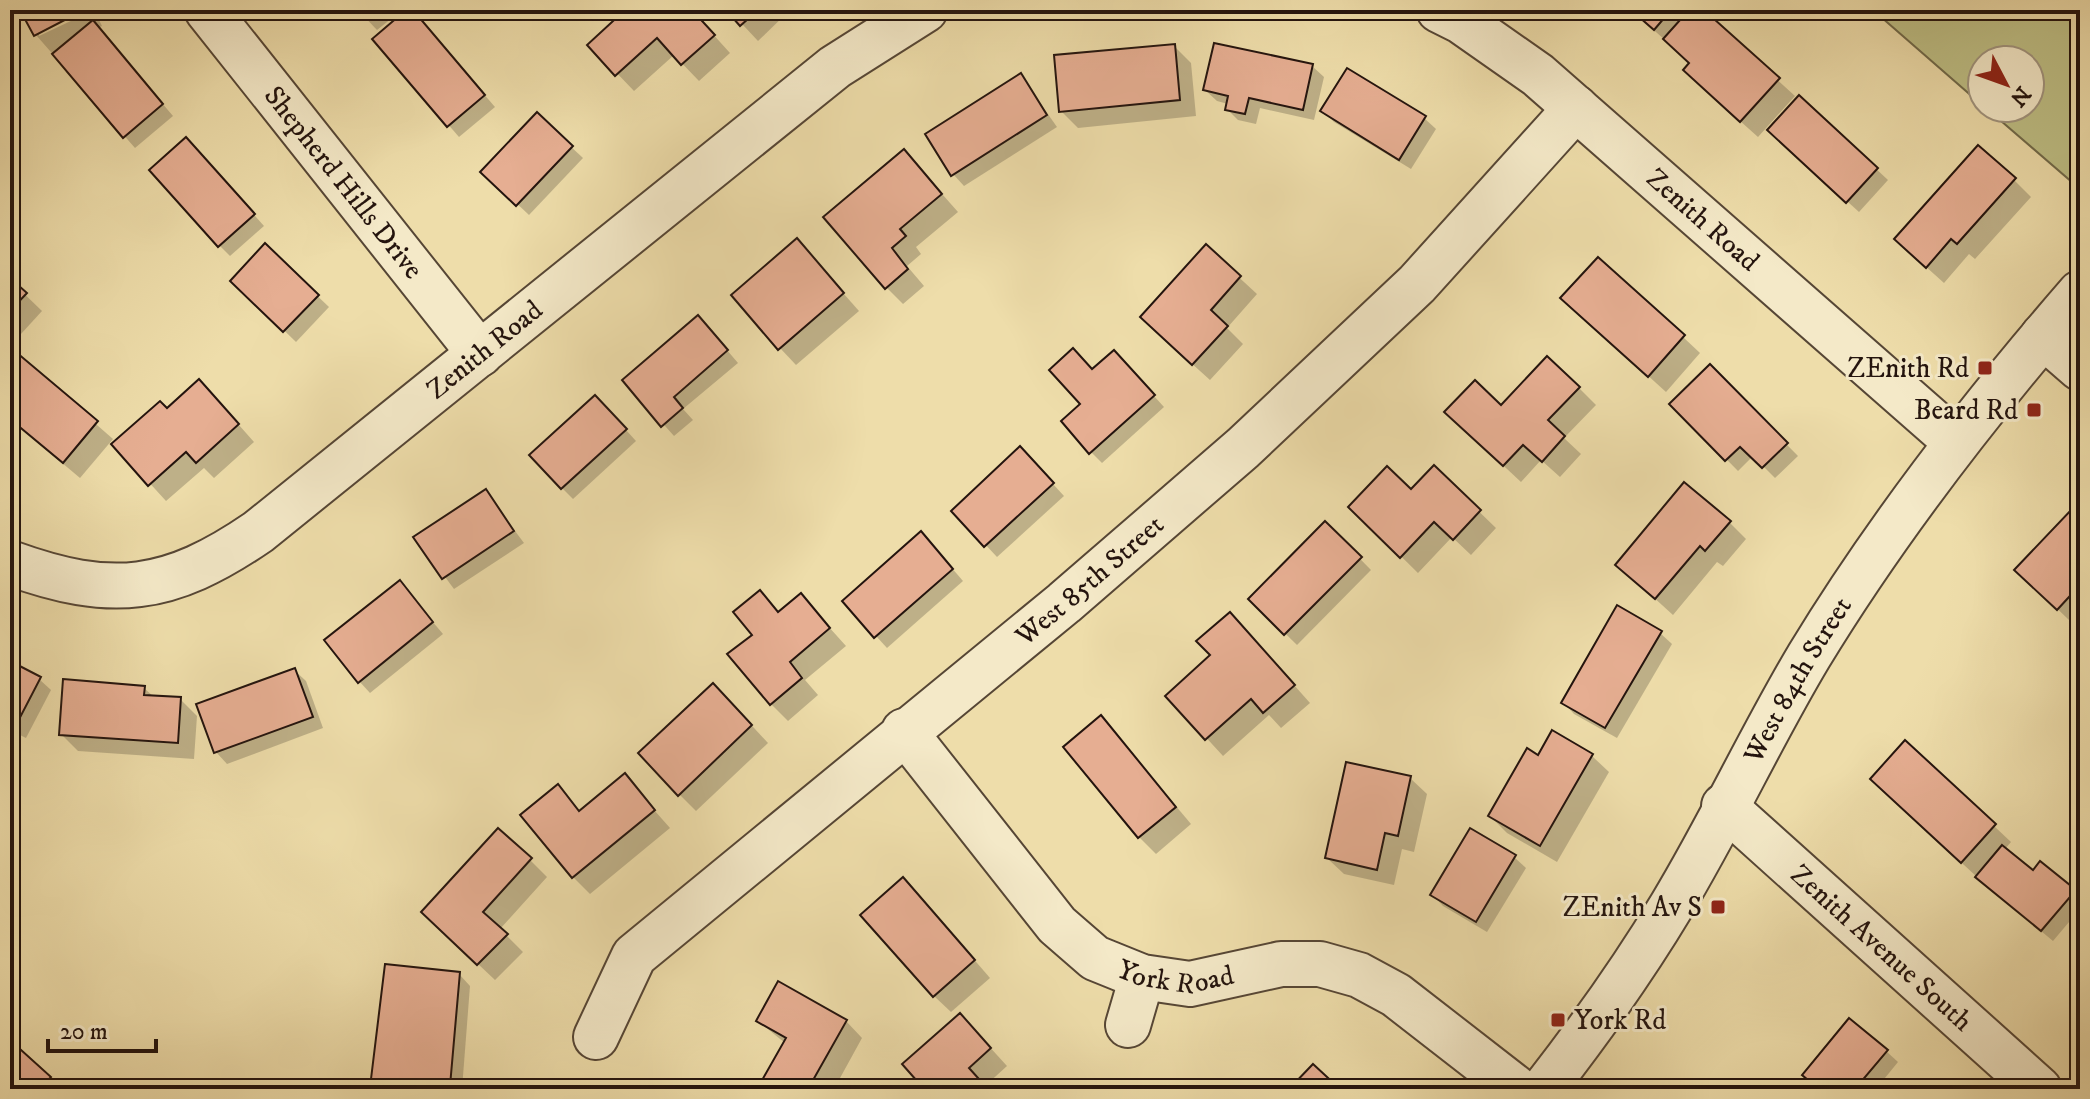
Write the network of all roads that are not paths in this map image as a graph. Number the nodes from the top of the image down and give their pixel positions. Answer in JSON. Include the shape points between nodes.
{"nodes":[{"id":1,"x":207,"y":10,"type":"edge"},
{"id":2,"x":925,"y":10,"type":"edge"},
{"id":3,"x":1439,"y":10,"type":"edge"},
{"id":4,"x":1576,"y":108,"type":"junction"},
{"id":5,"x":2080,"y":293,"type":"edge"},
{"id":6,"x":2043,"y":336,"type":"junction"},
{"id":7,"x":480,"y":354,"type":"junction"},
{"id":8,"x":2080,"y":368,"type":"edge"},
{"id":9,"x":1956,"y":442,"type":"junction"},
{"id":10,"x":10,"y":563,"type":"edge"},
{"id":11,"x":904,"y":731,"type":"junction"},
{"id":12,"x":1724,"y":806,"type":"junction"},
{"id":13,"x":1142,"y":977,"type":"junction"},
{"id":14,"x":1128,"y":1025,"type":"dead end"},
{"id":15,"x":596,"y":1037,"type":"dead end"},
{"id":16,"x":1994,"y":1074,"type":"edge"},
{"id":17,"x":1517,"y":1089,"type":"edge"},
{"id":18,"x":1544,"y":1089,"type":"edge"},
{"id":19,"x":2039,"y":1089,"type":"edge"}],
"edges":[{"from":1,"to":7,"type":"street","name":"Shepherd Hills Drive"},
{"from":2,"to":7,"type":"street","name":"Zenith Road","via":[[835,67]]},
{"from":3,"to":4,"type":"street","name":"Zenith Road","via":[[1538,75]]},
{"from":4,"to":9,"type":"street","name":"Zenith Road"},
{"from":4,"to":11,"type":"street","name":"West 85th Street","via":[[1417,284],[1243,448],[1064,603]]},
{"from":5,"to":6,"type":"street","name":"West 84th Street"},
{"from":6,"to":8,"type":"street"},
{"from":6,"to":9,"type":"street","name":"West 84th Street"},
{"from":7,"to":10,"type":"street","name":"Zenith Road","via":[[213,562],[162,583],[107,587],[53,579]]},
{"from":9,"to":12,"type":"street","name":"West 84th Street","via":[[1899,518],[1810,656]]},
{"from":11,"to":13,"type":"street","name":"York Road","via":[[1057,925],[1095,958]]},
{"from":11,"to":15,"type":"street","name":"West 85th Street","via":[[634,956]]},
{"from":12,"to":16,"type":"street","name":"Zenith Avenue South"},
{"from":12,"to":18,"type":"street","name":"West 84th Street","via":[[1673,904],[1616,994]]},
{"from":13,"to":14,"type":"street"},
{"from":13,"to":17,"type":"street","name":"York Road","via":[[1190,984],[1281,964],[1320,964],[1359,975],[1396,995]]},
{"from":16,"to":19,"type":"street","name":"Zenith Avenue South"}]}
